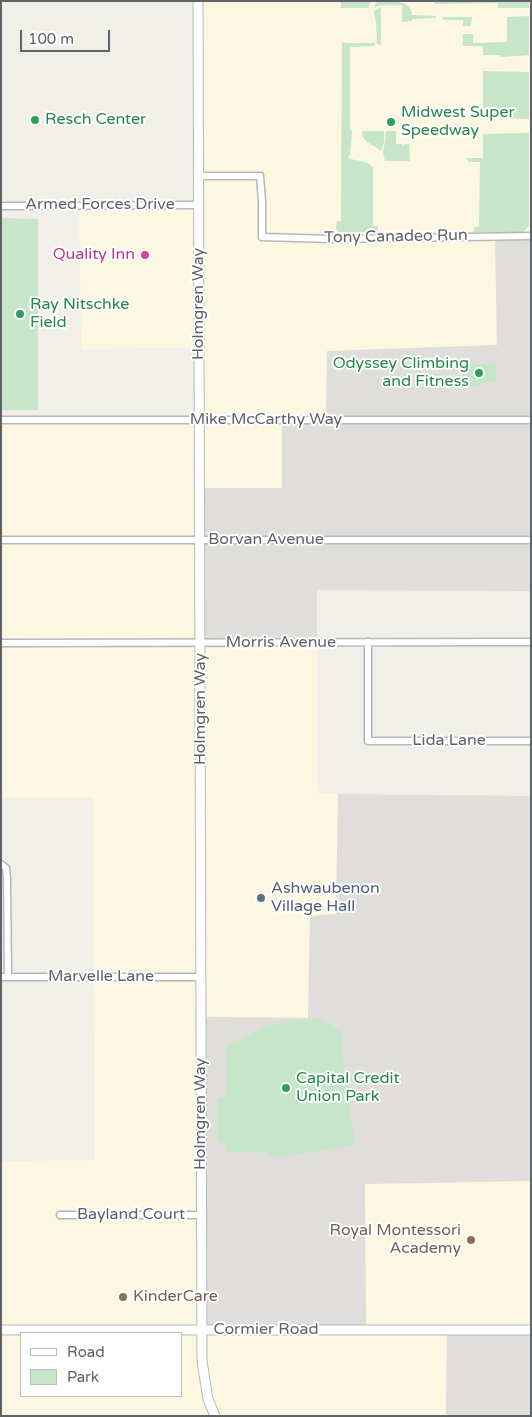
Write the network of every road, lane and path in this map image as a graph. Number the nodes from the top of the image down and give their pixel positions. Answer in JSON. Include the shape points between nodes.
{"nodes":[{"id":1,"x":198,"y":1,"type":"edge"},
{"id":2,"x":199,"y":176,"type":"junction"},
{"id":3,"x":199,"y":205,"type":"junction"},
{"id":4,"x":1,"y":206,"type":"edge"},
{"id":5,"x":531,"y":236,"type":"edge"},
{"id":6,"x":1,"y":420,"type":"edge"},
{"id":7,"x":200,"y":420,"type":"junction"},
{"id":8,"x":531,"y":420,"type":"edge"},
{"id":9,"x":1,"y":540,"type":"edge"},
{"id":10,"x":200,"y":540,"type":"junction"},
{"id":11,"x":531,"y":540,"type":"edge"},
{"id":12,"x":368,"y":642,"type":"junction"},
{"id":13,"x":531,"y":642,"type":"edge"},
{"id":14,"x":200,"y":643,"type":"junction"},
{"id":15,"x":1,"y":644,"type":"edge"},
{"id":16,"x":531,"y":741,"type":"edge"},
{"id":17,"x":1,"y":864,"type":"edge"},
{"id":18,"x":201,"y":977,"type":"junction"},
{"id":19,"x":4,"y":978,"type":"edge"},
{"id":20,"x":60,"y":1215,"type":"dead end"},
{"id":21,"x":202,"y":1215,"type":"junction"},
{"id":22,"x":1,"y":1330,"type":"edge"},
{"id":23,"x":202,"y":1330,"type":"junction"},
{"id":24,"x":531,"y":1330,"type":"edge"},
{"id":25,"x":215,"y":1416,"type":"edge"}],
"edges":[{"from":1,"to":2,"type":"street","name":"Holmgren Way"},
{"from":2,"to":3,"type":"street","name":"Holmgren Way"},
{"from":2,"to":5,"type":"street","name":"Tony Canadeo Run","via":[[260,176],[262,237]]},
{"from":3,"to":4,"type":"street","name":"Armed Forces Drive"},
{"from":3,"to":7,"type":"street","name":"Holmgren Way"},
{"from":6,"to":7,"type":"street","name":"Mike McCarthy Way"},
{"from":7,"to":8,"type":"street","name":"Mike McCarthy Way"},
{"from":7,"to":10,"type":"street","name":"Holmgren Way"},
{"from":9,"to":10,"type":"street","name":"Borvan Avenue"},
{"from":10,"to":11,"type":"street","name":"Borvan Avenue"},
{"from":10,"to":14,"type":"street","name":"Holmgren Way"},
{"from":12,"to":13,"type":"street","name":"Morris Avenue"},
{"from":12,"to":14,"type":"street","name":"Morris Avenue"},
{"from":12,"to":16,"type":"street","name":"Lida Lane","via":[[368,741]]},
{"from":14,"to":15,"type":"street","name":"Morris Avenue"},
{"from":14,"to":18,"type":"street","name":"Holmgren Way"},
{"from":17,"to":19,"type":"street","via":[[6,868],[7,879]]},
{"from":18,"to":19,"type":"street","name":"Marvelle Lane"},
{"from":18,"to":21,"type":"street","name":"Holmgren Way"},
{"from":20,"to":21,"type":"street","name":"Bayland Court"},
{"from":21,"to":23,"type":"street","name":"Holmgren Way"},
{"from":22,"to":23,"type":"street","name":"Cormier Road"},
{"from":23,"to":24,"type":"street","name":"Cormier Road"},
{"from":23,"to":25,"type":"street","name":"Holmgren Way","via":[[202,1360],[208,1399]]}]}
